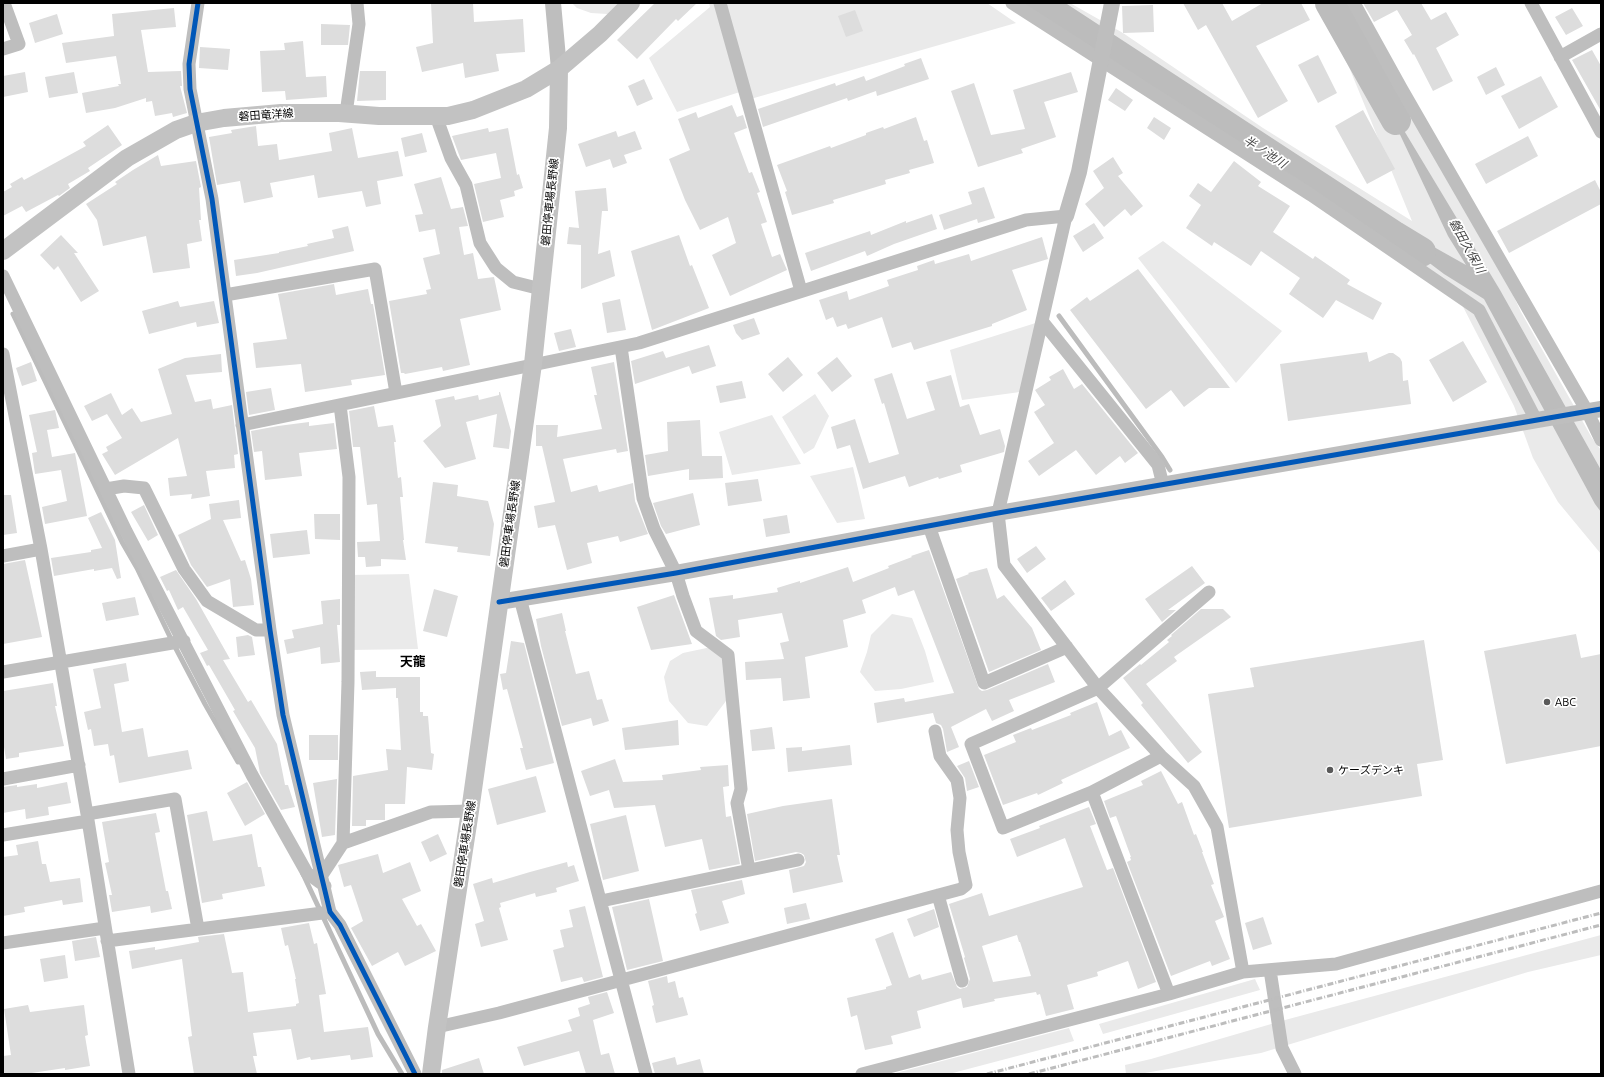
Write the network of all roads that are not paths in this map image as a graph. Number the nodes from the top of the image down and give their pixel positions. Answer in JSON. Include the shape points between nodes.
{"nodes":[{"id":1,"x":4,"y":3,"type":"edge"},
{"id":2,"x":198,"y":3,"type":"edge"},
{"id":3,"x":357,"y":3,"type":"edge"},
{"id":4,"x":553,"y":3,"type":"edge"},
{"id":5,"x":631,"y":3,"type":"edge"},
{"id":6,"x":720,"y":3,"type":"edge"},
{"id":7,"x":1012,"y":3,"type":"edge"},
{"id":8,"x":1112,"y":3,"type":"edge"},
{"id":9,"x":1354,"y":3,"type":"edge"},
{"id":10,"x":1531,"y":3,"type":"edge"},
{"id":11,"x":1601,"y":34,"type":"edge"},
{"id":12,"x":3,"y":48,"type":"edge"},
{"id":13,"x":1560,"y":57,"type":"junction"},
{"id":14,"x":1100,"y":60,"type":"junction"},
{"id":15,"x":559,"y":68,"type":"junction"},
{"id":16,"x":346,"y":113,"type":"junction"},
{"id":17,"x":436,"y":116,"type":"junction"},
{"id":18,"x":196,"y":123,"type":"junction"},
{"id":19,"x":1601,"y":132,"type":"edge"},
{"id":20,"x":1066,"y":216,"type":"junction"},
{"id":21,"x":3,"y":251,"type":"edge"},
{"id":22,"x":3,"y":276,"type":"edge"},
{"id":23,"x":541,"y":290,"type":"junction"},
{"id":24,"x":801,"y":291,"type":"junction"},
{"id":25,"x":225,"y":295,"type":"junction"},
{"id":26,"x":1042,"y":321,"type":"junction"},
{"id":27,"x":621,"y":347,"type":"junction"},
{"id":28,"x":3,"y":354,"type":"edge"},
{"id":29,"x":533,"y":364,"type":"junction"},
{"id":30,"x":396,"y":393,"type":"junction"},
{"id":31,"x":340,"y":405,"type":"junction"},
{"id":32,"x":1590,"y":411,"type":"edge"},
{"id":33,"x":1538,"y":419,"type":"junction"},
{"id":34,"x":242,"y":426,"type":"junction"},
{"id":35,"x":1601,"y":440,"type":"edge"},
{"id":36,"x":1163,"y":484,"type":"junction"},
{"id":37,"x":106,"y":489,"type":"junction"},
{"id":38,"x":998,"y":514,"type":"junction"},
{"id":39,"x":929,"y":526,"type":"junction"},
{"id":40,"x":41,"y":549,"type":"junction"},
{"id":41,"x":3,"y":556,"type":"edge"},
{"id":42,"x":676,"y":573,"type":"junction"},
{"id":43,"x":1209,"y":592,"type":"dead end"},
{"id":44,"x":520,"y":598,"type":"junction"},
{"id":45,"x":499,"y":602,"type":"junction"},
{"id":46,"x":270,"y":630,"type":"junction"},
{"id":47,"x":184,"y":641,"type":"junction"},
{"id":48,"x":1067,"y":647,"type":"junction"},
{"id":49,"x":61,"y":663,"type":"junction"},
{"id":50,"x":3,"y":672,"type":"edge"},
{"id":51,"x":1098,"y":688,"type":"junction"},
{"id":52,"x":935,"y":731,"type":"dead end"},
{"id":53,"x":1161,"y":756,"type":"junction"},
{"id":54,"x":79,"y":765,"type":"junction"},
{"id":55,"x":3,"y":779,"type":"edge"},
{"id":56,"x":1092,"y":792,"type":"junction"},
{"id":57,"x":470,"y":811,"type":"junction"},
{"id":58,"x":88,"y":818,"type":"junction"},
{"id":59,"x":3,"y":836,"type":"edge"},
{"id":60,"x":343,"y":843,"type":"junction"},
{"id":61,"x":798,"y":860,"type":"dead end"},
{"id":62,"x":749,"y":870,"type":"junction"},
{"id":63,"x":323,"y":880,"type":"junction"},
{"id":64,"x":1601,"y":891,"type":"edge"},
{"id":65,"x":938,"y":896,"type":"junction"},
{"id":66,"x":601,"y":900,"type":"junction"},
{"id":67,"x":330,"y":912,"type":"junction"},
{"id":68,"x":105,"y":928,"type":"junction"},
{"id":69,"x":198,"y":929,"type":"junction"},
{"id":70,"x":107,"y":942,"type":"junction"},
{"id":71,"x":3,"y":943,"type":"edge"},
{"id":72,"x":1270,"y":970,"type":"junction"},
{"id":73,"x":1243,"y":972,"type":"junction"},
{"id":74,"x":621,"y":980,"type":"junction"},
{"id":75,"x":962,"y":981,"type":"dead end"},
{"id":76,"x":1169,"y":994,"type":"junction"},
{"id":77,"x":437,"y":1027,"type":"junction"},
{"id":78,"x":129,"y":1074,"type":"edge"},
{"id":79,"x":415,"y":1074,"type":"edge"},
{"id":80,"x":431,"y":1074,"type":"edge"},
{"id":81,"x":646,"y":1074,"type":"edge"},
{"id":82,"x":862,"y":1074,"type":"edge"},
{"id":83,"x":1295,"y":1074,"type":"edge"}],
"edges":[{"from":1,"to":12,"type":"street","via":[[18,44]]},
{"from":2,"to":18,"type":"street","via":[[189,64]]},
{"from":3,"to":16,"type":"street","via":[[359,24]]},
{"from":4,"to":15,"type":"street"},
{"from":5,"to":15,"type":"main road","via":[[600,34]]},
{"from":6,"to":24,"type":"street"},
{"from":7,"to":14,"type":"street"},
{"from":8,"to":14,"type":"street"},
{"from":9,"to":32,"type":"street"},
{"from":10,"to":13,"type":"street"},
{"from":11,"to":13,"type":"street"},
{"from":13,"to":19,"type":"street"},
{"from":14,"to":20,"type":"street","via":[[1078,172]]},
{"from":14,"to":33,"type":"street","via":[[1311,195],[1479,310]]},
{"from":15,"to":17,"type":"main road","name":"磐田竜洋線","via":[[526,89],[473,110]]},
{"from":15,"to":23,"type":"main road","name":"磐田停車場長野線","via":[[558,128]]},
{"from":16,"to":17,"type":"main road","name":"磐田竜洋線"},
{"from":16,"to":18,"type":"main road","name":"磐田竜洋線","via":[[281,113]]},
{"from":17,"to":23,"type":"street","via":[[451,158],[466,185],[480,243],[496,268],[513,282]]},
{"from":18,"to":21,"type":"main road","name":"磐田竜洋線","via":[[176,130],[127,158]]},
{"from":18,"to":25,"type":"street","via":[[212,199]]},
{"from":20,"to":24,"type":"street","via":[[1026,220]]},
{"from":20,"to":26,"type":"street"},
{"from":22,"to":37,"type":"street"},
{"from":23,"to":29,"type":"main road","name":"磐田停車場長野線"},
{"from":24,"to":27,"type":"street"},
{"from":25,"to":30,"type":"street","via":[[375,268]]},
{"from":25,"to":34,"type":"street"},
{"from":26,"to":36,"type":"street","via":[[1158,465]]},
{"from":26,"to":38,"type":"street"},
{"from":27,"to":29,"type":"street"},
{"from":27,"to":42,"type":"street","via":[[643,498],[654,529]]},
{"from":28,"to":40,"type":"street"},
{"from":29,"to":30,"type":"street"},
{"from":29,"to":45,"type":"main road","name":"磐田停車場長野線"},
{"from":30,"to":31,"type":"street"},
{"from":31,"to":34,"type":"street"},
{"from":31,"to":60,"type":"street","via":[[349,478],[348,682]]},
{"from":32,"to":33,"type":"street"},
{"from":32,"to":35,"type":"street"},
{"from":33,"to":36,"type":"street"},
{"from":34,"to":46,"type":"street"},
{"from":36,"to":38,"type":"street"},
{"from":37,"to":46,"type":"street","via":[[124,486],[144,488],[184,569],[206,601],[256,630]]},
{"from":37,"to":47,"type":"street"},
{"from":38,"to":39,"type":"street"},
{"from":38,"to":48,"type":"street","via":[[1004,565]]},
{"from":39,"to":42,"type":"street"},
{"from":39,"to":48,"type":"street","via":[[984,683]]},
{"from":40,"to":41,"type":"street"},
{"from":40,"to":49,"type":"street"},
{"from":42,"to":44,"type":"street"},
{"from":42,"to":62,"type":"street","via":[[696,631],[728,655],[741,789],[736,803]]},
{"from":43,"to":51,"type":"street"},
{"from":44,"to":45,"type":"street"},
{"from":44,"to":66,"type":"street"},
{"from":45,"to":57,"type":"main road","name":"磐田停車場長野線"},
{"from":46,"to":63,"type":"street","via":[[283,715]]},
{"from":47,"to":49,"type":"street"},
{"from":47,"to":63,"type":"street","via":[[252,775],[307,873]]},
{"from":48,"to":51,"type":"street"},
{"from":49,"to":50,"type":"street"},
{"from":49,"to":54,"type":"street"},
{"from":51,"to":53,"type":"street"},
{"from":51,"to":56,"type":"street","via":[[971,744],[1003,828]]},
{"from":52,"to":65,"type":"street","via":[[940,756],[957,780],[960,798],[957,830],[966,885]]},
{"from":53,"to":56,"type":"street"},
{"from":53,"to":73,"type":"street","via":[[1194,786],[1217,827]]},
{"from":54,"to":55,"type":"street"},
{"from":54,"to":58,"type":"street"},
{"from":56,"to":76,"type":"street"},
{"from":57,"to":60,"type":"street","via":[[430,812]]},
{"from":57,"to":77,"type":"main road","name":"磐田停車場長野線"},
{"from":58,"to":59,"type":"street"},
{"from":58,"to":68,"type":"street"},
{"from":58,"to":69,"type":"street","via":[[175,799]]},
{"from":60,"to":63,"type":"street"},
{"from":61,"to":62,"type":"street"},
{"from":62,"to":66,"type":"street"},
{"from":63,"to":67,"type":"street"},
{"from":64,"to":72,"type":"street","via":[[1336,964]]},
{"from":65,"to":74,"type":"street"},
{"from":65,"to":75,"type":"street"},
{"from":66,"to":74,"type":"street"},
{"from":67,"to":69,"type":"street"},
{"from":67,"to":79,"type":"street","via":[[340,926]]},
{"from":68,"to":70,"type":"street"},
{"from":68,"to":71,"type":"street"},
{"from":69,"to":70,"type":"street"},
{"from":70,"to":78,"type":"street"},
{"from":72,"to":73,"type":"street"},
{"from":72,"to":83,"type":"street","via":[[1282,1048]]},
{"from":73,"to":76,"type":"street"},
{"from":74,"to":77,"type":"street"},
{"from":74,"to":81,"type":"street"},
{"from":76,"to":82,"type":"street"},
{"from":77,"to":80,"type":"main road","name":"磐田停車場長野線"}]}
